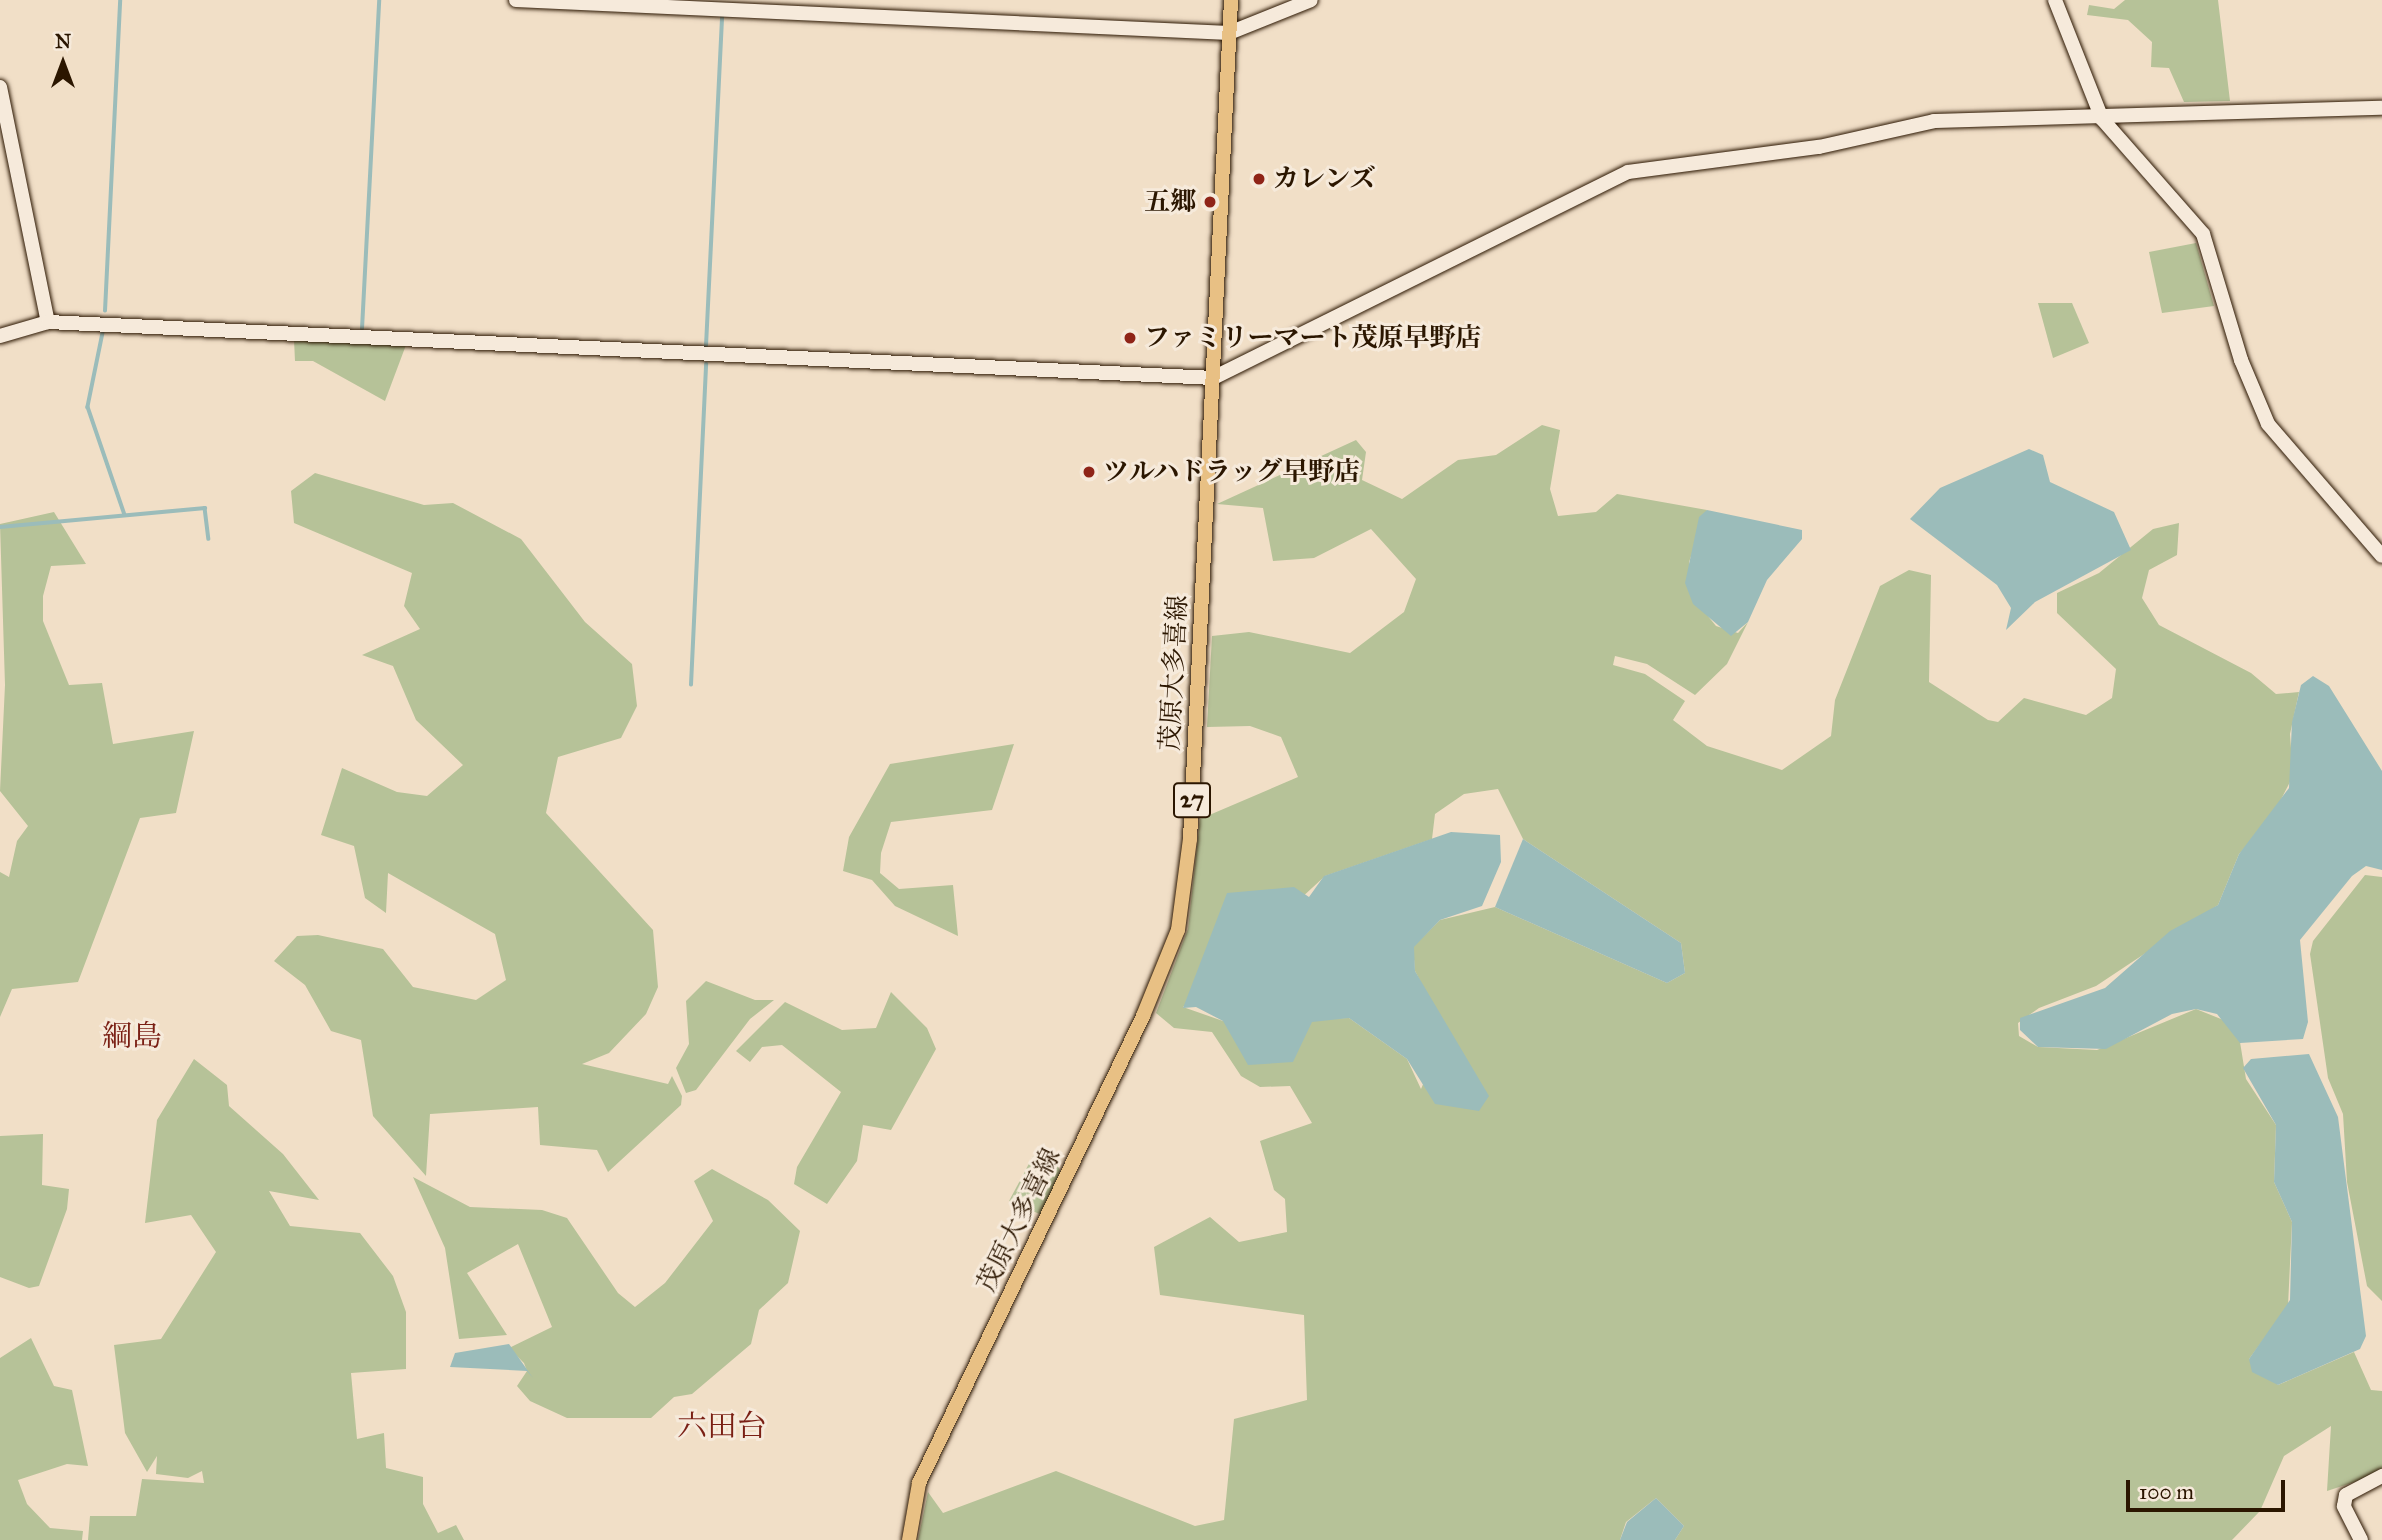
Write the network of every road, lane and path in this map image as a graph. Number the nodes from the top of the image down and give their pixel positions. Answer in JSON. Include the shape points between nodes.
{"nodes":[{"id":1,"x":516,"y":0,"type":"edge"},
{"id":2,"x":1231,"y":0,"type":"edge"},
{"id":3,"x":1311,"y":0,"type":"edge"},
{"id":4,"x":2055,"y":0,"type":"edge"},
{"id":5,"x":1229,"y":33,"type":"junction"},
{"id":6,"x":0,"y":87,"type":"edge"},
{"id":7,"x":2382,"y":108,"type":"edge"},
{"id":8,"x":2102,"y":119,"type":"junction"},
{"id":9,"x":48,"y":322,"type":"junction"},
{"id":10,"x":0,"y":336,"type":"edge"},
{"id":11,"x":1213,"y":378,"type":"junction"},
{"id":12,"x":2382,"y":556,"type":"edge"},
{"id":13,"x":2382,"y":1476,"type":"edge"},
{"id":14,"x":909,"y":1540,"type":"edge"},
{"id":15,"x":2361,"y":1540,"type":"edge"}],
"edges":[{"from":1,"to":5,"type":"street"},
{"from":2,"to":5,"type":"main road","name":"茂原大多喜線","number":"27"},
{"from":3,"to":5,"type":"street"},
{"from":4,"to":8,"type":"street"},
{"from":5,"to":11,"type":"main road","name":"茂原大多喜線","number":"27"},
{"from":6,"to":9,"type":"street"},
{"from":7,"to":8,"type":"street"},
{"from":8,"to":11,"type":"street","via":[[1934,121],[1819,147],[1628,172]]},
{"from":8,"to":12,"type":"street","via":[[2203,234],[2241,360],[2268,424]]},
{"from":9,"to":10,"type":"street"},
{"from":9,"to":11,"type":"street"},
{"from":11,"to":14,"type":"main road","name":"茂原大多喜線","number":"27","via":[[1190,839],[1178,930],[1126,1053],[919,1483]]},
{"from":13,"to":15,"type":"street","via":[[2346,1494],[2344,1506]]}]}
